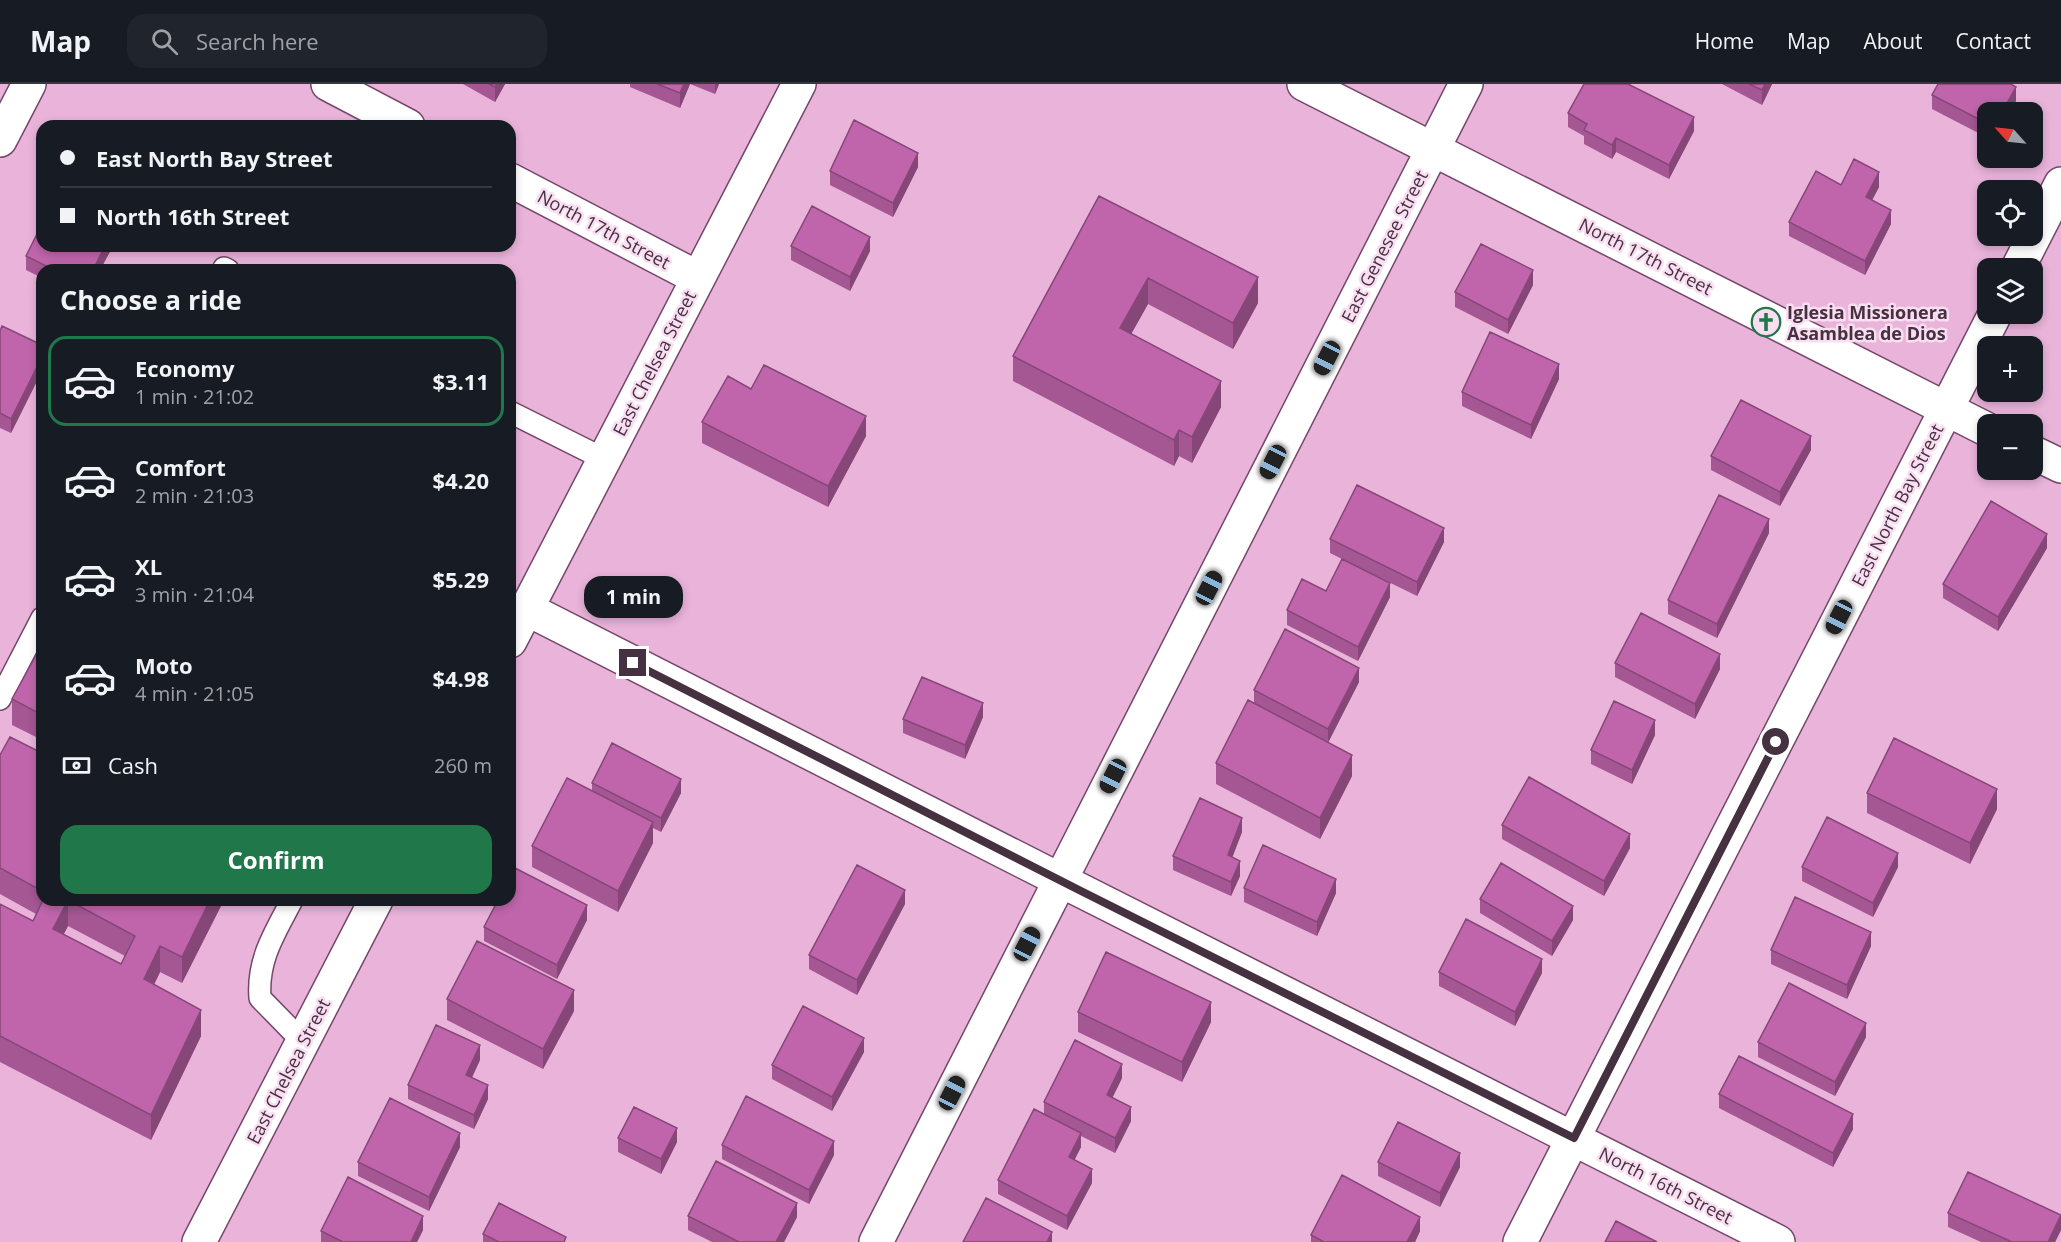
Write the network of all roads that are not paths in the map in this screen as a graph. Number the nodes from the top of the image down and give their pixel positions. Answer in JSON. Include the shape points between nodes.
{"nodes":[{"id":1,"x":29,"y":84,"type":"edge"},
{"id":2,"x":328,"y":84,"type":"edge"},
{"id":3,"x":799,"y":84,"type":"edge"},
{"id":4,"x":1304,"y":84,"type":"edge"},
{"id":5,"x":1467,"y":84,"type":"edge"},
{"id":6,"x":397,"y":120,"type":"edge"},
{"id":7,"x":0,"y":140,"type":"edge"},
{"id":8,"x":1434,"y":148,"type":"junction"},
{"id":9,"x":516,"y":183,"type":"edge"},
{"id":10,"x":2061,"y":184,"type":"edge"},
{"id":11,"x":2023,"y":258,"type":"edge"},
{"id":12,"x":698,"y":278,"type":"junction"},
{"id":13,"x":1990,"y":324,"type":"edge"},
{"id":14,"x":1946,"y":409,"type":"junction"},
{"id":15,"x":516,"y":415,"type":"edge"},
{"id":16,"x":1977,"y":424,"type":"edge"},
{"id":17,"x":2043,"y":457,"type":"edge"},
{"id":18,"x":604,"y":459,"type":"junction"},
{"id":19,"x":2061,"y":466,"type":"edge"},
{"id":20,"x":527,"y":609,"type":"junction"},
{"id":21,"x":36,"y":630,"type":"edge"},
{"id":22,"x":516,"y":630,"type":"edge"},
{"id":23,"x":0,"y":699,"type":"edge"},
{"id":24,"x":1060,"y":880,"type":"junction"},
{"id":25,"x":289,"y":906,"type":"edge"},
{"id":26,"x":373,"y":906,"type":"edge"},
{"id":27,"x":303,"y":1042,"type":"junction"},
{"id":28,"x":1574,"y":1138,"type":"junction"},
{"id":29,"x":199,"y":1242,"type":"edge"},
{"id":30,"x":876,"y":1242,"type":"edge"},
{"id":31,"x":1520,"y":1242,"type":"edge"},
{"id":32,"x":1778,"y":1242,"type":"edge"}],
"edges":[{"from":1,"to":7,"type":"street"},
{"from":2,"to":6,"type":"street"},
{"from":3,"to":12,"type":"street","name":"East Chelsea Street"},
{"from":4,"to":8,"type":"street","name":"North 17th Street"},
{"from":5,"to":8,"type":"street","name":"East Genesee Street"},
{"from":8,"to":14,"type":"street","name":"North 17th Street"},
{"from":8,"to":24,"type":"street","name":"East Genesee Street"},
{"from":9,"to":12,"type":"street","name":"North 17th Street"},
{"from":10,"to":11,"type":"street"},
{"from":12,"to":18,"type":"street","name":"East Chelsea Street"},
{"from":13,"to":14,"type":"street","name":"East North Bay Street"},
{"from":14,"to":16,"type":"street","name":"North 17th Street"},
{"from":14,"to":28,"type":"street","name":"East North Bay Street"},
{"from":15,"to":18,"type":"lane"},
{"from":17,"to":19,"type":"street"},
{"from":18,"to":20,"type":"street","name":"East Chelsea Street"},
{"from":20,"to":22,"type":"street","name":"East Chelsea Street"},
{"from":20,"to":24,"type":"street","name":"North 16th Street"},
{"from":21,"to":23,"type":"lane"},
{"from":24,"to":28,"type":"street","name":"North 16th Street"},
{"from":24,"to":30,"type":"street","name":"East Genesee Street"},
{"from":25,"to":27,"type":"lane","via":[[266,951],[258,980],[260,998]]},
{"from":26,"to":27,"type":"street","name":"East Chelsea Street"},
{"from":27,"to":29,"type":"street","name":"East Chelsea Street"},
{"from":28,"to":31,"type":"street","name":"East North Bay Street"},
{"from":28,"to":32,"type":"street","name":"North 16th Street"}]}
